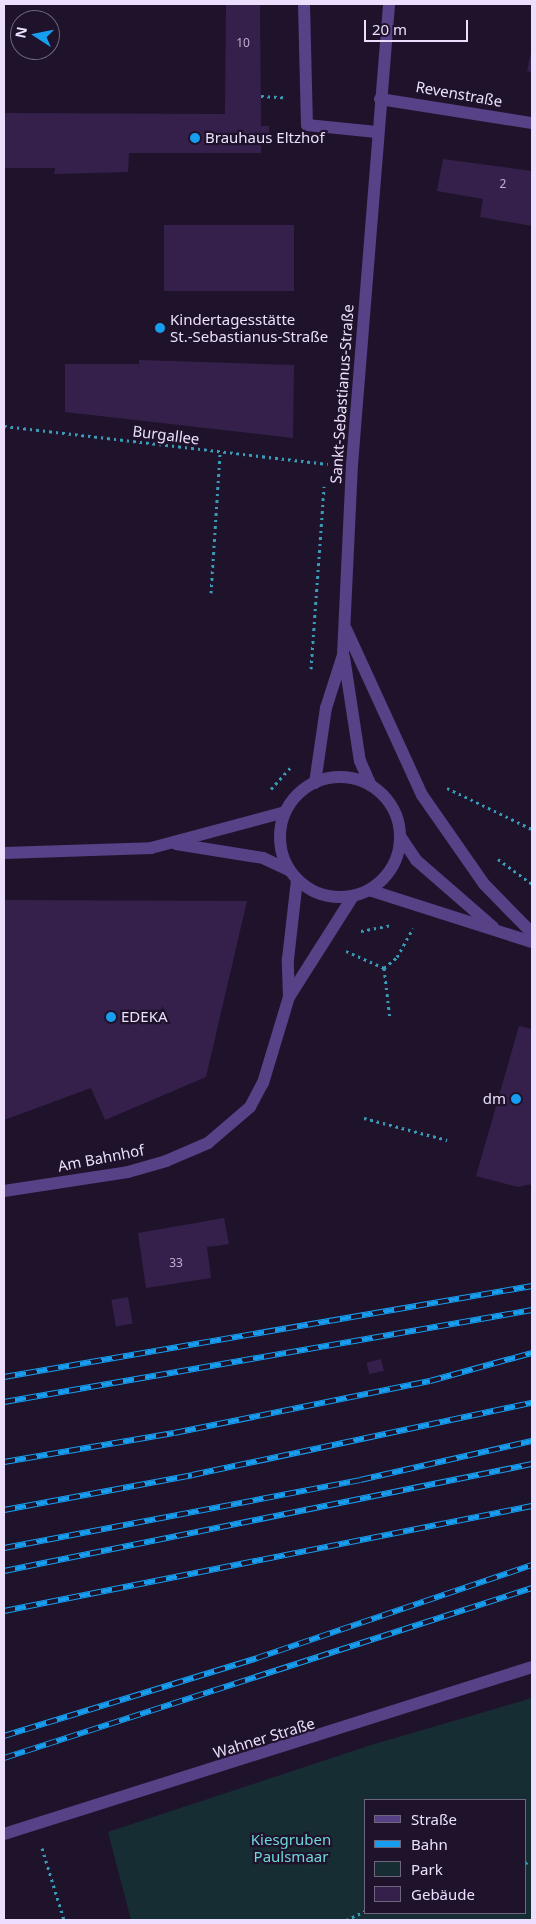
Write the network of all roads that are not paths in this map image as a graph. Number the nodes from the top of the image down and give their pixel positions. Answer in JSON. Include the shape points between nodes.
{"nodes":[{"id":1,"x":304,"y":4,"type":"edge"},
{"id":2,"x":389,"y":4,"type":"edge"},
{"id":3,"x":380,"y":99,"type":"junction"},
{"id":4,"x":532,"y":124,"type":"edge"},
{"id":5,"x":377,"y":132,"type":"junction"},
{"id":6,"x":345,"y":627,"type":"junction"},
{"id":7,"x":343,"y":655,"type":"junction"},
{"id":8,"x":315,"y":783,"type":"junction"},
{"id":9,"x":371,"y":786,"type":"junction"},
{"id":10,"x":285,"y":812,"type":"junction"},
{"id":11,"x":400,"y":836,"type":"junction"},
{"id":12,"x":176,"y":844,"type":"junction"},
{"id":13,"x":4,"y":853,"type":"edge"},
{"id":14,"x":293,"y":875,"type":"junction"},
{"id":15,"x":369,"y":890,"type":"junction"},
{"id":16,"x":353,"y":896,"type":"junction"},
{"id":17,"x":495,"y":928,"type":"junction"},
{"id":18,"x":532,"y":933,"type":"edge"},
{"id":19,"x":532,"y":942,"type":"edge"},
{"id":20,"x":289,"y":997,"type":"junction"},
{"id":21,"x":4,"y":1191,"type":"edge"},
{"id":22,"x":532,"y":1667,"type":"edge"},
{"id":23,"x":4,"y":1834,"type":"edge"}],
"edges":[{"from":1,"to":5,"type":"street","via":[[307,125]]},
{"from":2,"to":3,"type":"street","name":"Sankt-Sebastianus-Straße"},
{"from":3,"to":4,"type":"street","name":"Revenstraße"},
{"from":3,"to":5,"type":"street","name":"Sankt-Sebastianus-Straße"},
{"from":5,"to":6,"type":"street","name":"Sankt-Sebastianus-Straße"},
{"from":6,"to":7,"type":"street","name":"Sankt-Sebastianus-Straße"},
{"from":6,"to":18,"type":"street","via":[[422,795],[484,884]]},
{"from":7,"to":8,"type":"street","name":"Sankt-Sebastianus-Straße","via":[[326,708]]},
{"from":7,"to":9,"type":"street","via":[[360,761]]},
{"from":8,"to":9,"type":"street","via":[[344,778]]},
{"from":8,"to":10,"type":"street"},
{"from":9,"to":11,"type":"street","via":[[389,804]]},
{"from":10,"to":12,"type":"street","via":[[213,828]]},
{"from":10,"to":14,"type":"street","via":[[280,847]]},
{"from":11,"to":15,"type":"street","via":[[396,856],[386,875]]},
{"from":11,"to":17,"type":"street","via":[[416,860]]},
{"from":12,"to":13,"type":"street","via":[[152,848]]},
{"from":12,"to":14,"type":"street","via":[[263,858]]},
{"from":14,"to":16,"type":"street","via":[[325,896]]},
{"from":14,"to":20,"type":"street","name":"Am Bahnhof"},
{"from":15,"to":16,"type":"street"},
{"from":15,"to":17,"type":"street"},
{"from":16,"to":20,"type":"street","name":"Am Bahnhof"},
{"from":17,"to":19,"type":"street"},
{"from":20,"to":21,"type":"street","name":"Am Bahnhof","via":[[263,1083],[250,1107],[208,1143],[128,1172]]},
{"from":22,"to":23,"type":"street","name":"Wahner Straße"}]}
